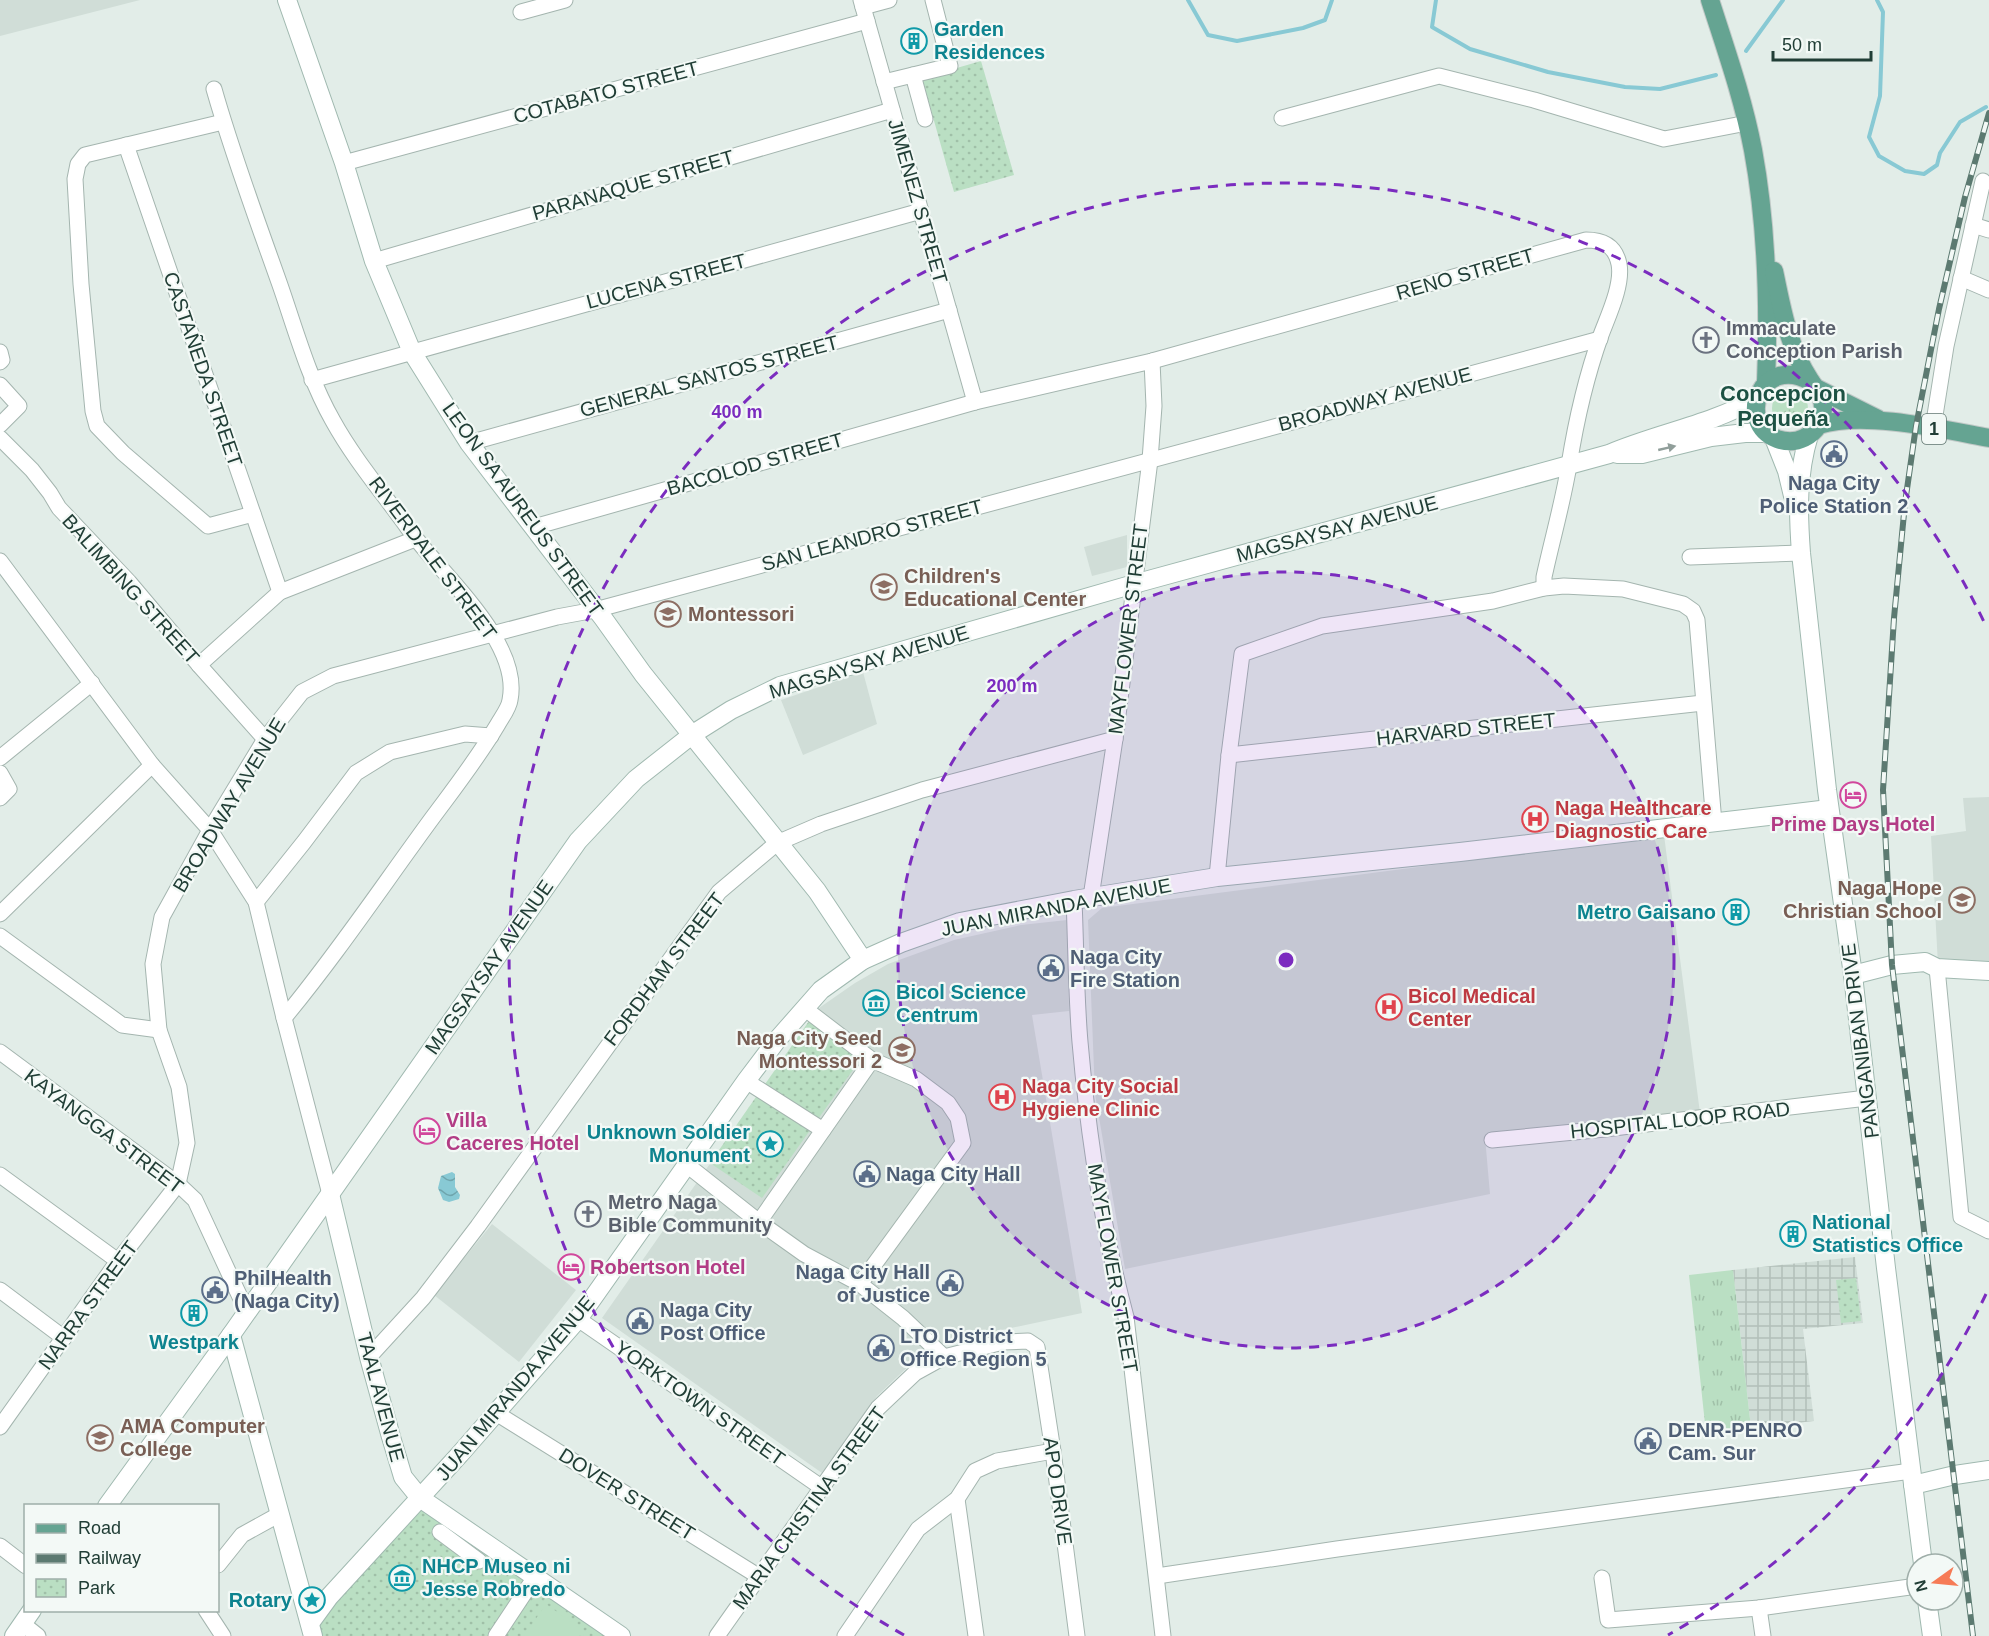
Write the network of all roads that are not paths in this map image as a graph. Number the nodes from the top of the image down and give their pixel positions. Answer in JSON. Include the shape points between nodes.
{"nodes":[{"id":1,"x":287,"y":0,"type":"edge"},
{"id":2,"x":566,"y":0,"type":"edge"},
{"id":3,"x":889,"y":0,"type":"edge"},
{"id":4,"x":933,"y":0,"type":"edge"},
{"id":5,"x":1710,"y":0,"type":"edge"},
{"id":6,"x":864,"y":9,"type":"edge"},
{"id":7,"x":521,"y":12,"type":"dead end"},
{"id":8,"x":913,"y":75,"type":"junction"},
{"id":9,"x":884,"y":82,"type":"junction"},
{"id":10,"x":214,"y":89,"type":"dead end"},
{"id":11,"x":892,"y":110,"type":"junction"},
{"id":12,"x":1282,"y":118,"type":"dead end"},
{"id":13,"x":925,"y":119,"type":"dead end"},
{"id":14,"x":223,"y":122,"type":"junction"},
{"id":15,"x":1747,"y":123,"type":"junction"},
{"id":16,"x":126,"y":145,"type":"junction"},
{"id":17,"x":344,"y":164,"type":"junction"},
{"id":18,"x":1983,"y":181,"type":"dead end"},
{"id":19,"x":921,"y":211,"type":"junction"},
{"id":20,"x":1763,"y":223,"type":"junction"},
{"id":21,"x":1973,"y":225,"type":"junction"},
{"id":22,"x":1989,"y":230,"type":"edge"},
{"id":23,"x":374,"y":261,"type":"junction"},
{"id":24,"x":1961,"y":278,"type":"junction"},
{"id":25,"x":1989,"y":290,"type":"edge"},
{"id":26,"x":949,"y":310,"type":"junction"},
{"id":27,"x":1600,"y":339,"type":"junction"},
{"id":28,"x":0,"y":352,"type":"edge"},
{"id":29,"x":411,"y":352,"type":"junction"},
{"id":30,"x":1152,"y":361,"type":"junction"},
{"id":31,"x":0,"y":362,"type":"edge"},
{"id":32,"x":312,"y":380,"type":"junction"},
{"id":33,"x":0,"y":385,"type":"edge"},
{"id":34,"x":1814,"y":385,"type":"junction"},
{"id":35,"x":1762,"y":390,"type":"junction"},
{"id":36,"x":975,"y":402,"type":"junction"},
{"id":37,"x":1880,"y":420,"type":"junction"},
{"id":38,"x":0,"y":425,"type":"edge"},
{"id":39,"x":1933,"y":428,"type":"junction"},
{"id":40,"x":1814,"y":430,"type":"junction"},
{"id":41,"x":1771,"y":435,"type":"junction"},
{"id":42,"x":0,"y":438,"type":"edge"},
{"id":43,"x":1989,"y":438,"type":"edge"},
{"id":44,"x":470,"y":443,"type":"junction"},
{"id":45,"x":1609,"y":454,"type":"junction"},
{"id":46,"x":1150,"y":460,"type":"junction"},
{"id":47,"x":1569,"y":465,"type":"junction"},
{"id":48,"x":253,"y":514,"type":"junction"},
{"id":49,"x":1798,"y":518,"type":"junction"},
{"id":50,"x":534,"y":527,"type":"junction"},
{"id":51,"x":415,"y":539,"type":"junction"},
{"id":52,"x":1801,"y":553,"type":"junction"},
{"id":53,"x":1690,"y":556,"type":"dead end"},
{"id":54,"x":0,"y":561,"type":"edge"},
{"id":55,"x":1134,"y":584,"type":"junction"},
{"id":56,"x":1544,"y":588,"type":"junction"},
{"id":57,"x":280,"y":592,"type":"junction"},
{"id":58,"x":595,"y":610,"type":"junction"},
{"id":59,"x":493,"y":635,"type":"junction"},
{"id":60,"x":199,"y":665,"type":"junction"},
{"id":61,"x":92,"y":683,"type":"junction"},
{"id":62,"x":1703,"y":703,"type":"junction"},
{"id":63,"x":693,"y":734,"type":"junction"},
{"id":64,"x":491,"y":736,"type":"junction"},
{"id":65,"x":265,"y":739,"type":"junction"},
{"id":66,"x":1115,"y":739,"type":"junction"},
{"id":67,"x":1229,"y":755,"type":"junction"},
{"id":68,"x":0,"y":758,"type":"edge"},
{"id":69,"x":152,"y":765,"type":"junction"},
{"id":70,"x":0,"y":773,"type":"edge"},
{"id":71,"x":0,"y":798,"type":"edge"},
{"id":72,"x":1830,"y":809,"type":"junction"},
{"id":73,"x":1714,"y":823,"type":"junction"},
{"id":74,"x":210,"y":830,"type":"junction"},
{"id":75,"x":777,"y":843,"type":"junction"},
{"id":76,"x":1216,"y":877,"type":"junction"},
{"id":77,"x":1083,"y":898,"type":"junction"},
{"id":78,"x":256,"y":902,"type":"junction"},
{"id":79,"x":0,"y":914,"type":"edge"},
{"id":80,"x":0,"y":936,"type":"edge"},
{"id":81,"x":863,"y":960,"type":"junction"},
{"id":82,"x":1937,"y":968,"type":"junction"},
{"id":83,"x":1989,"y":971,"type":"edge"},
{"id":84,"x":1853,"y":975,"type":"junction"},
{"id":85,"x":804,"y":1008,"type":"junction"},
{"id":86,"x":284,"y":1018,"type":"junction"},
{"id":87,"x":159,"y":1030,"type":"junction"},
{"id":88,"x":0,"y":1052,"type":"edge"},
{"id":89,"x":872,"y":1060,"type":"junction"},
{"id":90,"x":746,"y":1081,"type":"junction"},
{"id":91,"x":1867,"y":1098,"type":"junction"},
{"id":92,"x":823,"y":1130,"type":"junction"},
{"id":93,"x":1492,"y":1140,"type":"dead end"},
{"id":94,"x":687,"y":1165,"type":"junction"},
{"id":95,"x":0,"y":1175,"type":"edge"},
{"id":96,"x":178,"y":1185,"type":"junction"},
{"id":97,"x":330,"y":1194,"type":"junction"},
{"id":98,"x":759,"y":1222,"type":"junction"},
{"id":99,"x":1989,"y":1232,"type":"edge"},
{"id":100,"x":118,"y":1261,"type":"junction"},
{"id":101,"x":860,"y":1284,"type":"junction"},
{"id":102,"x":0,"y":1290,"type":"edge"},
{"id":103,"x":247,"y":1312,"type":"junction"},
{"id":104,"x":578,"y":1319,"type":"junction"},
{"id":105,"x":231,"y":1335,"type":"junction"},
{"id":106,"x":64,"y":1338,"type":"junction"},
{"id":107,"x":1037,"y":1347,"type":"joint"},
{"id":108,"x":369,"y":1357,"type":"junction"},
{"id":109,"x":944,"y":1357,"type":"junction"},
{"id":110,"x":496,"y":1413,"type":"junction"},
{"id":111,"x":0,"y":1427,"type":"edge"},
{"id":112,"x":1053,"y":1451,"type":"junction"},
{"id":113,"x":1989,"y":1470,"type":"edge"},
{"id":114,"x":1912,"y":1478,"type":"junction"},
{"id":115,"x":821,"y":1487,"type":"junction"},
{"id":116,"x":420,"y":1498,"type":"junction"},
{"id":117,"x":957,"y":1499,"type":"junction"},
{"id":118,"x":108,"y":1504,"type":"edge"},
{"id":119,"x":280,"y":1514,"type":"junction"},
{"id":120,"x":440,"y":1532,"type":"dead end"},
{"id":121,"x":0,"y":1546,"type":"edge"},
{"id":122,"x":1921,"y":1552,"type":"edge"},
{"id":123,"x":479,"y":1561,"type":"dead end"},
{"id":124,"x":24,"y":1564,"type":"edge"},
{"id":125,"x":219,"y":1564,"type":"edge"},
{"id":126,"x":758,"y":1576,"type":"junction"},
{"id":127,"x":1157,"y":1576,"type":"junction"},
{"id":128,"x":535,"y":1577,"type":"junction"},
{"id":129,"x":1602,"y":1578,"type":"dead end"},
{"id":130,"x":300,"y":1586,"type":"junction"},
{"id":131,"x":1905,"y":1588,"type":"edge"},
{"id":132,"x":329,"y":1597,"type":"junction"},
{"id":133,"x":1759,"y":1608,"type":"junction"},
{"id":134,"x":207,"y":1612,"type":"edge"},
{"id":135,"x":1929,"y":1612,"type":"edge"},
{"id":136,"x":23,"y":1623,"type":"edge"},
{"id":137,"x":311,"y":1630,"type":"edge"},
{"id":138,"x":39,"y":1636,"type":"edge"},
{"id":139,"x":223,"y":1636,"type":"edge"},
{"id":140,"x":496,"y":1636,"type":"edge"},
{"id":141,"x":621,"y":1636,"type":"edge"},
{"id":142,"x":717,"y":1636,"type":"edge"},
{"id":143,"x":845,"y":1636,"type":"edge"},
{"id":144,"x":976,"y":1636,"type":"edge"},
{"id":145,"x":1077,"y":1636,"type":"edge"},
{"id":146,"x":1163,"y":1636,"type":"edge"},
{"id":147,"x":1762,"y":1636,"type":"edge"},
{"id":148,"x":1932,"y":1636,"type":"edge"}],
"edges":[{"from":1,"to":17,"type":"street","name":"LEON SA AUREUS STREET"},
{"from":2,"to":7,"type":"street"},
{"from":3,"to":6,"type":"street","name":"COTABATO STREET"},
{"from":4,"to":8,"type":"street","via":[[950,66]]},
{"from":5,"to":15,"type":"main road"},
{"from":6,"to":9,"type":"street","name":"JIMENEZ STREET"},
{"from":6,"to":17,"type":"street","name":"COTABATO STREET"},
{"from":8,"to":9,"type":"street"},
{"from":8,"to":13,"type":"street"},
{"from":9,"to":11,"type":"street","name":"JIMENEZ STREET"},
{"from":10,"to":14,"type":"street","name":"RIVERDALE STREET"},
{"from":11,"to":19,"type":"street","name":"JIMENEZ STREET"},
{"from":11,"to":23,"type":"street","name":"PARANAQUE STREET"},
{"from":12,"to":15,"type":"street","via":[[1439,76],[1664,140]]},
{"from":14,"to":16,"type":"street"},
{"from":14,"to":32,"type":"street","name":"RIVERDALE STREET"},
{"from":15,"to":20,"type":"main road"},
{"from":16,"to":48,"type":"street","name":"CASTAÑEDA STREET"},
{"from":16,"to":48,"type":"street","via":[[85,155],[75,179],[81,284],[97,426],[208,526]]},
{"from":17,"to":23,"type":"street","name":"LEON SA AUREUS STREET"},
{"from":18,"to":21,"type":"street"},
{"from":19,"to":26,"type":"street","name":"JIMENEZ STREET"},
{"from":19,"to":29,"type":"street","name":"LUCENA STREET"},
{"from":20,"to":34,"type":"main road","via":[[1788,335]]},
{"from":20,"to":35,"type":"main road","via":[[1769,337]]},
{"from":21,"to":22,"type":"street"},
{"from":21,"to":24,"type":"street"},
{"from":23,"to":29,"type":"street","name":"LEON SA AUREUS STREET"},
{"from":24,"to":25,"type":"street"},
{"from":24,"to":39,"type":"street"},
{"from":26,"to":36,"type":"street","name":"JIMENEZ STREET"},
{"from":26,"to":44,"type":"street","name":"GENERAL SANTOS STREET"},
{"from":27,"to":30,"type":"street","name":"RENO STREET","via":[[1613,305],[1619,264],[1613,251],[1600,240],[1586,240]]},
{"from":27,"to":46,"type":"street","name":"BROADWAY AVENUE"},
{"from":27,"to":47,"type":"street","name":"RENO STREET","via":[[1572,439]]},
{"from":28,"to":31,"type":"street"},
{"from":29,"to":32,"type":"street","name":"LUCENA STREET"},
{"from":29,"to":44,"type":"street","name":"LEON SA AUREUS STREET"},
{"from":30,"to":36,"type":"street","name":"RENO STREET"},
{"from":30,"to":46,"type":"street","name":"MAYFLOWER STREET"},
{"from":32,"to":51,"type":"street","name":"RIVERDALE STREET","via":[[333,422]]},
{"from":33,"to":38,"type":"street","via":[[19,406]]},
{"from":34,"to":35,"type":"main road","number":"1","via":[[1792,374],[1774,377]]},
{"from":34,"to":37,"type":"main road","number":"1"},
{"from":34,"to":40,"type":"main road","via":[[1823,407]]},
{"from":35,"to":41,"type":"main road","via":[[1757,417]]},
{"from":35,"to":45,"type":"street","name":"MAGSAYSAY AVENUE","via":[[1738,410]]},
{"from":36,"to":50,"type":"street","name":"BACOLOD STREET"},
{"from":37,"to":39,"type":"main road","number":"1"},
{"from":37,"to":40,"type":"main road","number":"1","via":[[1834,420]]},
{"from":39,"to":43,"type":"main road","number":"1"},
{"from":40,"to":41,"type":"main road","number":"1","via":[[1792,441]]},
{"from":40,"to":49,"type":"street","name":"PANGANIBAN DRIVE","via":[[1800,470]]},
{"from":45,"to":41,"type":"street","name":"MAGSAYSAY AVENUE","one_way":true,"via":[[1642,454],[1745,433]]},
{"from":41,"to":49,"type":"street","name":"PANGANIBAN DRIVE","via":[[1787,471]]},
{"from":42,"to":60,"type":"street","name":"BALIMBING STREET"},
{"from":44,"to":50,"type":"street","name":"LEON SA AUREUS STREET"},
{"from":45,"to":47,"type":"street","name":"MAGSAYSAY AVENUE"},
{"from":46,"to":55,"type":"street","name":"MAYFLOWER STREET"},
{"from":46,"to":58,"type":"street","name":"SAN LEANDRO STREET"},
{"from":47,"to":55,"type":"street","name":"MAGSAYSAY AVENUE"},
{"from":47,"to":56,"type":"street","name":"RENO STREET"},
{"from":48,"to":57,"type":"street","name":"CASTAÑEDA STREET"},
{"from":49,"to":52,"type":"street","name":"PANGANIBAN DRIVE"},
{"from":50,"to":58,"type":"street","name":"LEON SA AUREUS STREET"},
{"from":51,"to":57,"type":"street"},
{"from":51,"to":59,"type":"street","name":"RIVERDALE STREET"},
{"from":52,"to":53,"type":"street"},
{"from":52,"to":72,"type":"street","name":"PANGANIBAN DRIVE"},
{"from":54,"to":61,"type":"street"},
{"from":55,"to":63,"type":"street","name":"MAGSAYSAY AVENUE","via":[[780,686]]},
{"from":55,"to":66,"type":"street","name":"MAYFLOWER STREET"},
{"from":56,"to":62,"type":"street","via":[[1623,589],[1683,604],[1693,611],[1697,620]]},
{"from":56,"to":67,"type":"street","via":[[1493,601],[1322,626],[1242,654]]},
{"from":57,"to":60,"type":"street"},
{"from":58,"to":59,"type":"street","name":"BROADWAY AVENUE"},
{"from":58,"to":63,"type":"street","name":"LEON SA AUREUS STREET"},
{"from":59,"to":64,"type":"street","name":"RIVERDALE STREET","via":[[505,654],[512,681],[510,703]]},
{"from":59,"to":65,"type":"street","name":"BROADWAY AVENUE","via":[[333,676],[302,692]]},
{"from":60,"to":65,"type":"street","name":"BALIMBING STREET"},
{"from":61,"to":68,"type":"street"},
{"from":61,"to":69,"type":"street"},
{"from":62,"to":67,"type":"street","name":"HARVARD STREET"},
{"from":62,"to":73,"type":"street"},
{"from":63,"to":75,"type":"street","name":"LEON SA AUREUS STREET"},
{"from":63,"to":97,"type":"street","name":"MAGSAYSAY AVENUE","via":[[636,779],[578,841]]},
{"from":64,"to":78,"type":"street","via":[[465,734],[390,752],[356,773]]},
{"from":64,"to":86,"type":"street","name":"RIVERDALE STREET","via":[[326,967]]},
{"from":65,"to":74,"type":"street","name":"BROADWAY AVENUE"},
{"from":66,"to":75,"type":"street","name":"FORDHAM STREET","via":[[922,790]]},
{"from":66,"to":77,"type":"street","name":"MAYFLOWER STREET"},
{"from":67,"to":76,"type":"street"},
{"from":69,"to":74,"type":"street"},
{"from":69,"to":79,"type":"street"},
{"from":70,"to":71,"type":"street","via":[[9,789]]},
{"from":72,"to":73,"type":"street","name":"JUAN MIRANDA AVENUE"},
{"from":72,"to":84,"type":"street","name":"PANGANIBAN DRIVE"},
{"from":73,"to":76,"type":"street","name":"JUAN MIRANDA AVENUE"},
{"from":74,"to":78,"type":"street"},
{"from":74,"to":87,"type":"street","name":"BROADWAY AVENUE","via":[[162,917],[153,964]]},
{"from":75,"to":81,"type":"street","name":"LEON SA AUREUS STREET","via":[[817,891]]},
{"from":75,"to":108,"type":"street","name":"FORDHAM STREET","via":[[719,892],[471,1235],[423,1298]]},
{"from":76,"to":77,"type":"street","name":"JUAN MIRANDA AVENUE"},
{"from":77,"to":81,"type":"street","name":"JUAN MIRANDA AVENUE","via":[[960,922]]},
{"from":77,"to":127,"type":"street","name":"MAYFLOWER STREET","via":[[1080,1041],[1091,1147],[1126,1317]]},
{"from":78,"to":86,"type":"street"},
{"from":80,"to":87,"type":"street","via":[[122,1025]]},
{"from":81,"to":85,"type":"street","name":"JUAN MIRANDA AVENUE","via":[[821,990]]},
{"from":82,"to":83,"type":"street"},
{"from":82,"to":84,"type":"street","via":[[1925,962]]},
{"from":82,"to":99,"type":"street","via":[[1961,1217]]},
{"from":84,"to":91,"type":"street","name":"PANGANIBAN DRIVE"},
{"from":85,"to":89,"type":"street"},
{"from":85,"to":90,"type":"street","name":"JUAN MIRANDA AVENUE"},
{"from":86,"to":97,"type":"street"},
{"from":87,"to":96,"type":"street","name":"BROADWAY AVENUE","via":[[179,1087],[188,1143]]},
{"from":88,"to":96,"type":"street","name":"KAYANGGA STREET"},
{"from":89,"to":92,"type":"street"},
{"from":89,"to":101,"type":"street","via":[[916,1079],[948,1103],[958,1118],[963,1143]]},
{"from":90,"to":92,"type":"street"},
{"from":90,"to":94,"type":"street","name":"JUAN MIRANDA AVENUE"},
{"from":91,"to":93,"type":"street","name":"HOSPITAL LOOP ROAD"},
{"from":91,"to":114,"type":"street","name":"PANGANIBAN DRIVE"},
{"from":92,"to":98,"type":"street"},
{"from":94,"to":98,"type":"street"},
{"from":94,"to":104,"type":"street","name":"JUAN MIRANDA AVENUE"},
{"from":95,"to":100,"type":"street"},
{"from":96,"to":100,"type":"street","name":"NARRA STREET"},
{"from":96,"to":103,"type":"street","name":"KAYANGGA STREET","via":[[195,1200]]},
{"from":97,"to":103,"type":"street","name":"MAGSAYSAY AVENUE"},
{"from":97,"to":108,"type":"street","name":"TAAL AVENUE"},
{"from":98,"to":101,"type":"street","via":[[804,1254]]},
{"from":100,"to":106,"type":"street","name":"NARRA STREET"},
{"from":101,"to":109,"type":"street"},
{"from":102,"to":106,"type":"street"},
{"from":103,"to":105,"type":"street","name":"MAGSAYSAY AVENUE"},
{"from":104,"to":110,"type":"street","name":"JUAN MIRANDA AVENUE"},
{"from":104,"to":115,"type":"street","name":"YORKTOWN STREET"},
{"from":105,"to":118,"type":"street","name":"MAGSAYSAY AVENUE"},
{"from":105,"to":119,"type":"street"},
{"from":106,"to":111,"type":"street","name":"NARRA STREET"},
{"from":107,"to":109,"type":"street","name":"MARIA CRISTINA STREET","via":[[1028,1341],[1003,1342]]},
{"from":107,"to":112,"type":"street","name":"APO DRIVE"},
{"from":108,"to":116,"type":"street","name":"TAAL AVENUE","via":[[403,1476]]},
{"from":109,"to":115,"type":"street","name":"MARIA CRISTINA STREET","via":[[915,1373],[879,1408]]},
{"from":110,"to":116,"type":"street","name":"JUAN MIRANDA AVENUE"},
{"from":110,"to":126,"type":"street","name":"DOVER STREET"},
{"from":112,"to":117,"type":"street","via":[[997,1461],[975,1471]]},
{"from":112,"to":145,"type":"street","name":"APO DRIVE"},
{"from":113,"to":114,"type":"street"},
{"from":114,"to":122,"type":"street","name":"PANGANIBAN DRIVE"},
{"from":114,"to":127,"type":"street","via":[[1337,1549]]},
{"from":115,"to":126,"type":"street","name":"MARIA CRISTINA STREET"},
{"from":116,"to":128,"type":"street","name":"TAAL AVENUE"},
{"from":116,"to":132,"type":"street","name":"JUAN MIRANDA AVENUE"},
{"from":117,"to":143,"type":"street","via":[[918,1529]]},
{"from":117,"to":144,"type":"street"},
{"from":119,"to":125,"type":"street","via":[[242,1535]]},
{"from":119,"to":130,"type":"street"},
{"from":120,"to":123,"type":"street"},
{"from":121,"to":124,"type":"street"},
{"from":126,"to":142,"type":"street","name":"MARIA CRISTINA STREET"},
{"from":127,"to":146,"type":"street","name":"MAYFLOWER STREET"},
{"from":128,"to":140,"type":"street"},
{"from":128,"to":141,"type":"street","name":"TAAL AVENUE"},
{"from":129,"to":133,"type":"street","via":[[1608,1620]]},
{"from":130,"to":132,"type":"street"},
{"from":130,"to":137,"type":"street"},
{"from":131,"to":133,"type":"street"},
{"from":132,"to":137,"type":"street","name":"JUAN MIRANDA AVENUE"},
{"from":133,"to":147,"type":"street"},
{"from":134,"to":139,"type":"street"},
{"from":135,"to":148,"type":"street"},
{"from":136,"to":138,"type":"street"}]}
